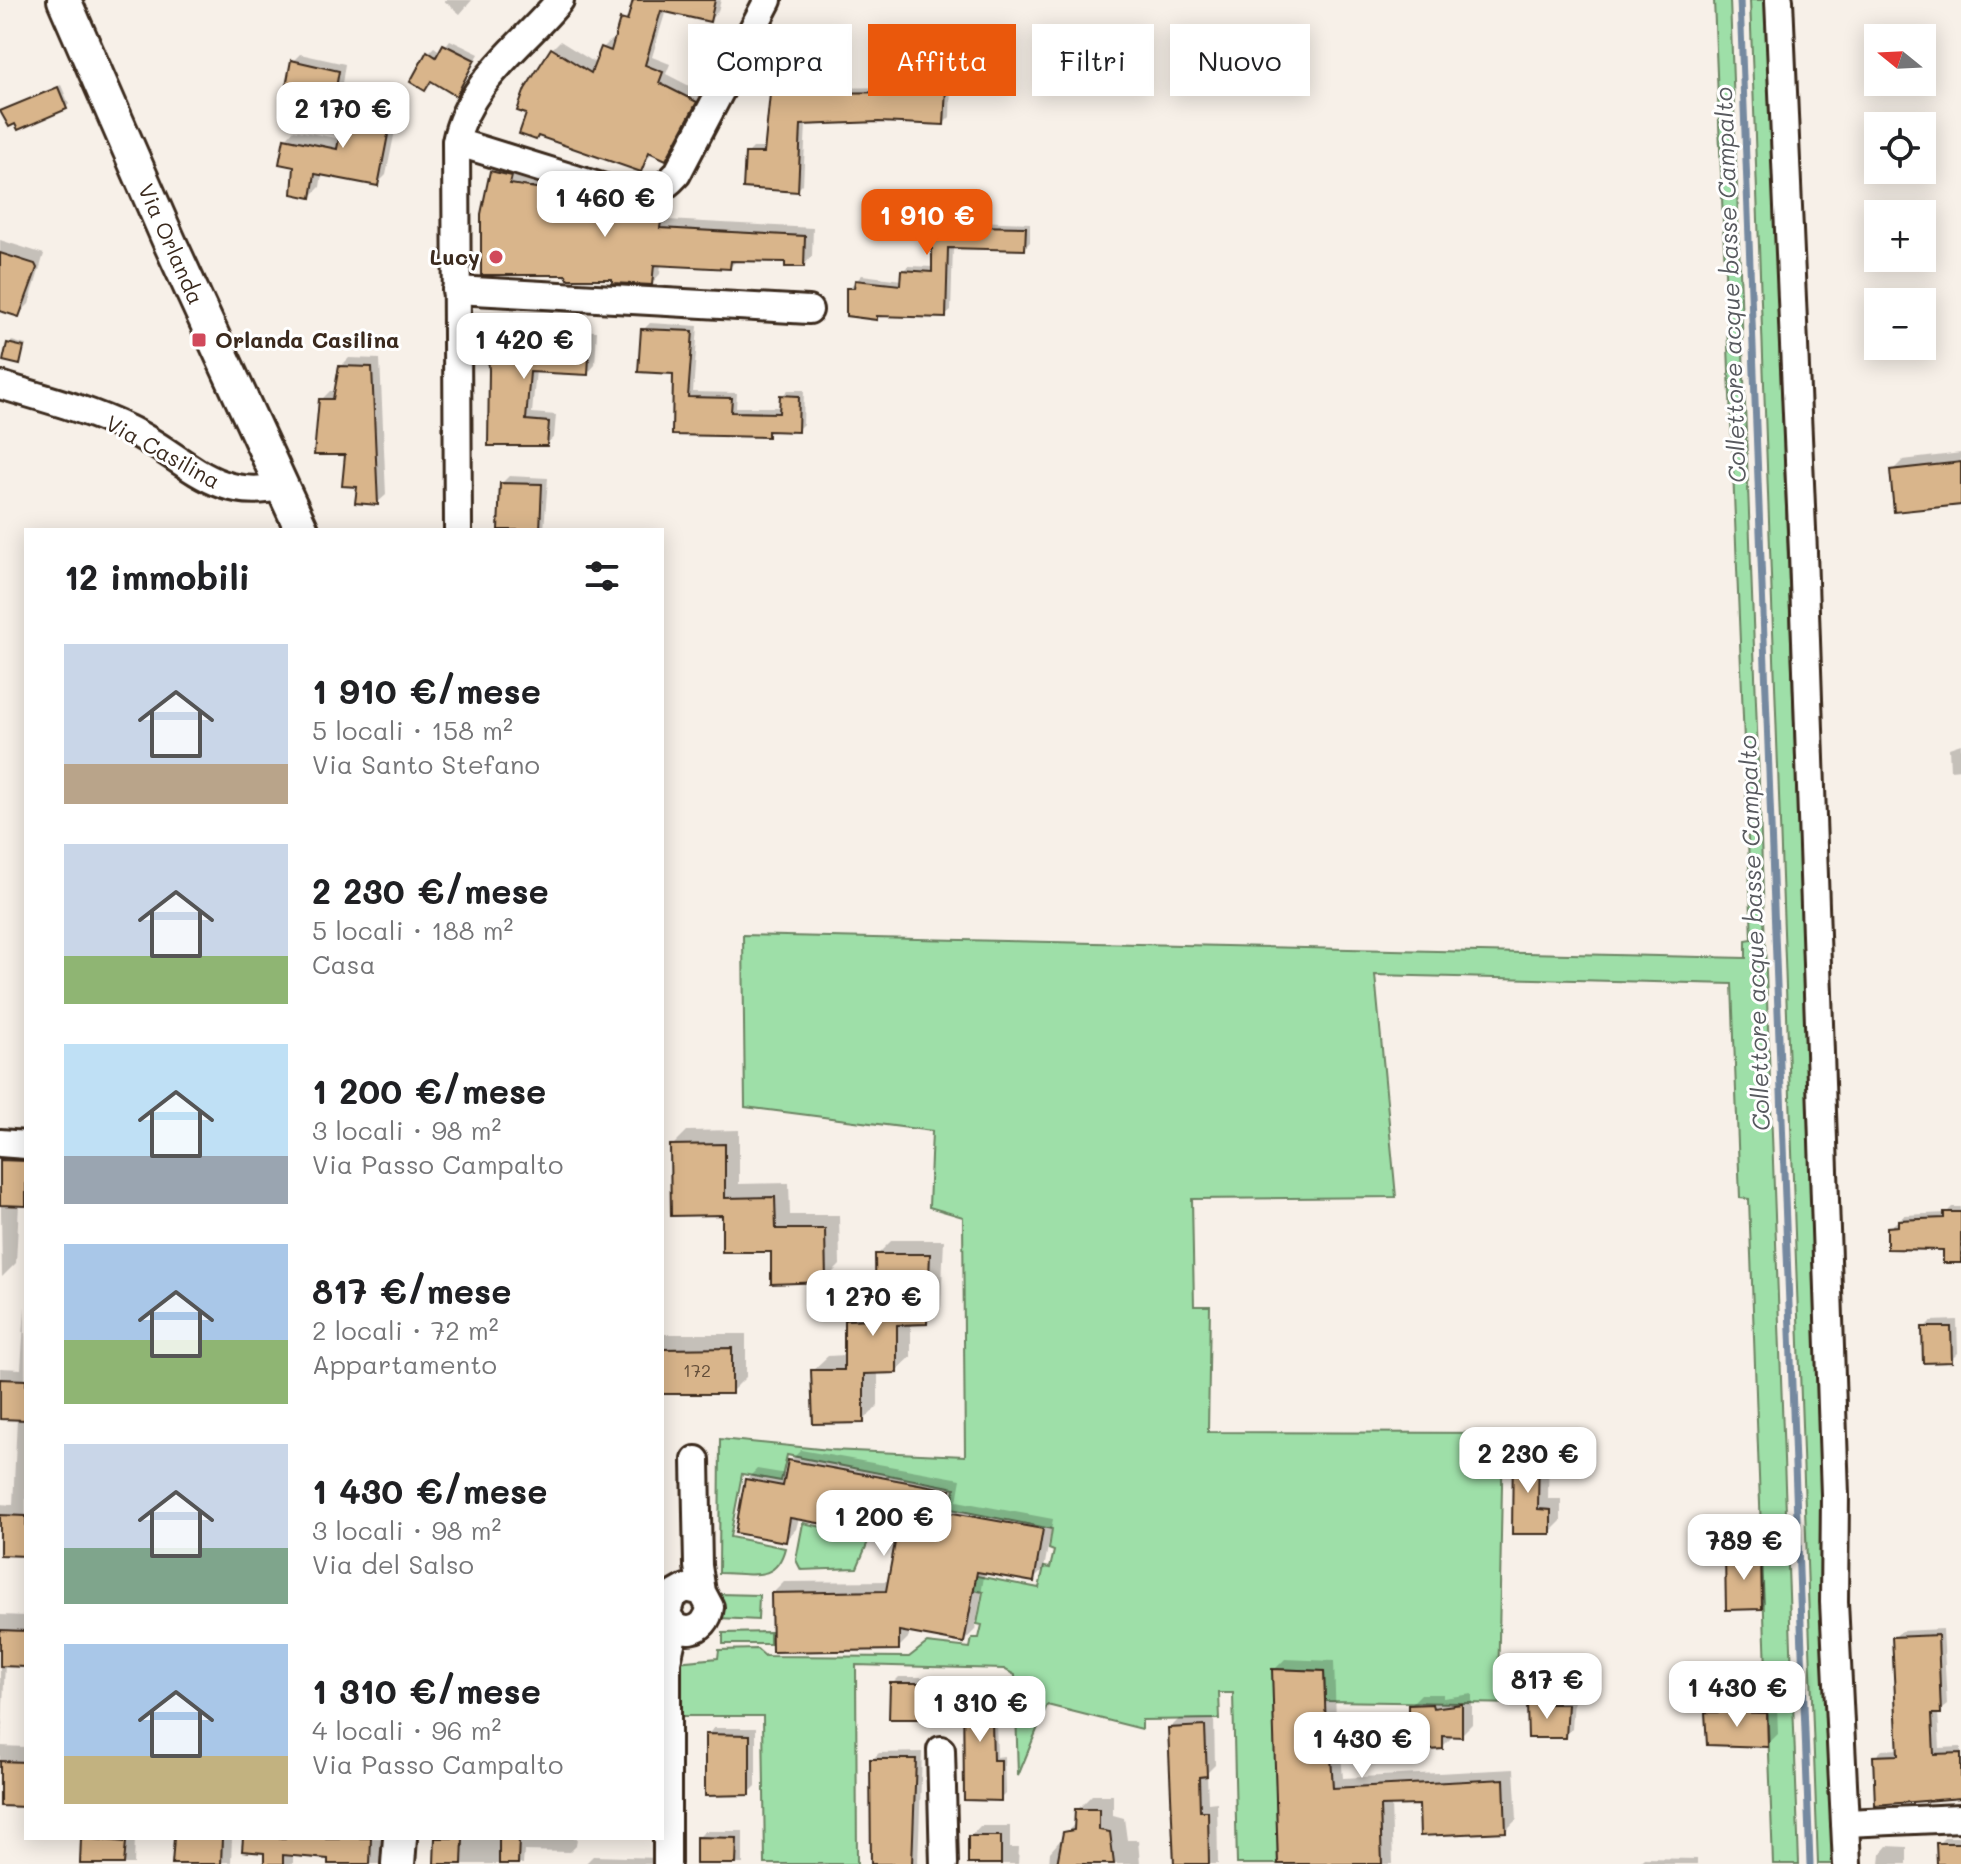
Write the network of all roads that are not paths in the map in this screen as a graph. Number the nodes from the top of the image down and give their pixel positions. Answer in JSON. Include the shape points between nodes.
{"nodes":[{"id":1,"x":64,"y":0,"type":"edge"},
{"id":2,"x":560,"y":0,"type":"edge"},
{"id":3,"x":768,"y":0,"type":"edge"},
{"id":4,"x":1779,"y":0,"type":"edge"},
{"id":5,"x":456,"y":142,"type":"junction"},
{"id":6,"x":456,"y":290,"type":"junction"},
{"id":7,"x":809,"y":310,"type":"dead end"},
{"id":8,"x":0,"y":385,"type":"edge"},
{"id":9,"x":282,"y":486,"type":"junction"},
{"id":10,"x":301,"y":528,"type":"edge"},
{"id":11,"x":458,"y":528,"type":"edge"},
{"id":12,"x":0,"y":1143,"type":"edge"},
{"id":13,"x":24,"y":1145,"type":"edge"},
{"id":14,"x":696,"y":1460,"type":"dead end"},
{"id":15,"x":941,"y":1750,"type":"dead end"},
{"id":16,"x":1961,"y":1818,"type":"edge"},
{"id":17,"x":1845,"y":1823,"type":"junction"},
{"id":18,"x":400,"y":1840,"type":"edge"},
{"id":19,"x":398,"y":1864,"type":"edge"},
{"id":20,"x":667,"y":1864,"type":"edge"},
{"id":21,"x":944,"y":1864,"type":"edge"},
{"id":22,"x":1847,"y":1864,"type":"edge"}],
"edges":[{"from":1,"to":9,"type":"main road","name":"Via Orlanda"},
{"from":2,"to":5,"type":"street","via":[[474,96]]},
{"from":3,"to":5,"type":"street","via":[[677,174],[653,193],[624,194]]},
{"from":4,"to":17,"type":"street"},
{"from":5,"to":6,"type":"street"},
{"from":6,"to":7,"type":"street"},
{"from":6,"to":11,"type":"street"},
{"from":8,"to":9,"type":"street","name":"Via Casilina","via":[[128,428],[230,488],[248,492]]},
{"from":9,"to":10,"type":"main road","name":"Via Orlanda"},
{"from":12,"to":13,"type":"street"},
{"from":14,"to":20,"type":"street","via":[[702,1592],[686,1588],[672,1596],[667,1612],[675,1626],[667,1661]]},
{"from":15,"to":21,"type":"street"},
{"from":16,"to":17,"type":"street"},
{"from":17,"to":22,"type":"street"},
{"from":18,"to":19,"type":"main road"}]}
